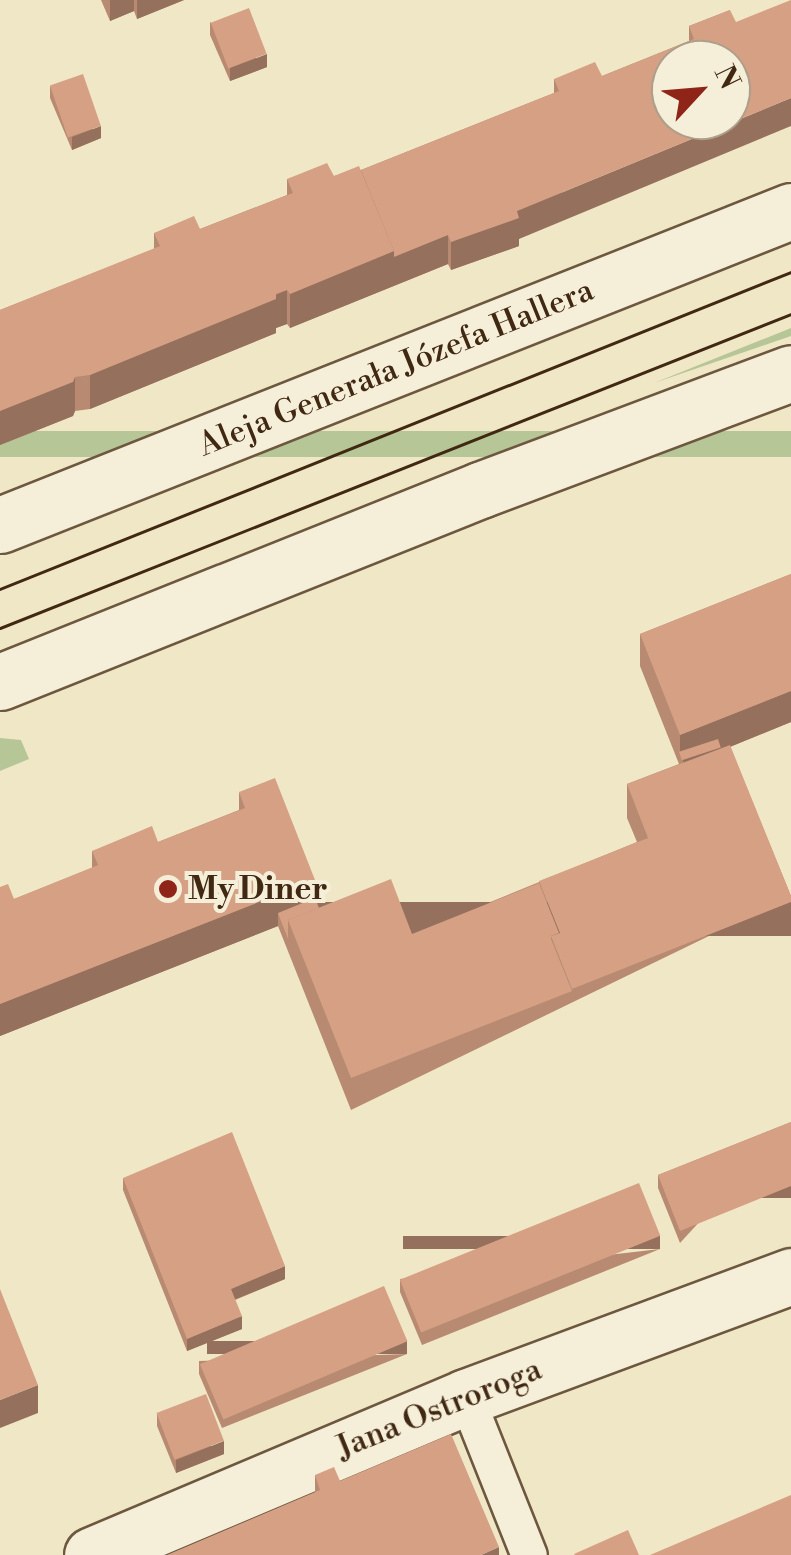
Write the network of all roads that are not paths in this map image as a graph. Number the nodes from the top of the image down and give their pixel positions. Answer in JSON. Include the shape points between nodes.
{"nodes":[{"id":1,"x":791,"y":211,"type":"edge"},
{"id":2,"x":791,"y":373,"type":"edge"},
{"id":3,"x":0,"y":525,"type":"edge"},
{"id":4,"x":0,"y":682,"type":"edge"},
{"id":5,"x":791,"y":1276,"type":"edge"},
{"id":6,"x":466,"y":1396,"type":"junction"},
{"id":7,"x":92,"y":1555,"type":"edge"},
{"id":8,"x":529,"y":1555,"type":"edge"}],
"edges":[{"from":1,"to":3,"type":"main road","name":"Aleja Generała Józefa Hallera"},
{"from":2,"to":4,"type":"main road"},
{"from":5,"to":6,"type":"main road","name":"Jana Ostroroga"},
{"from":6,"to":7,"type":"main road","name":"Jana Ostroroga"},
{"from":6,"to":8,"type":"lane"}]}
